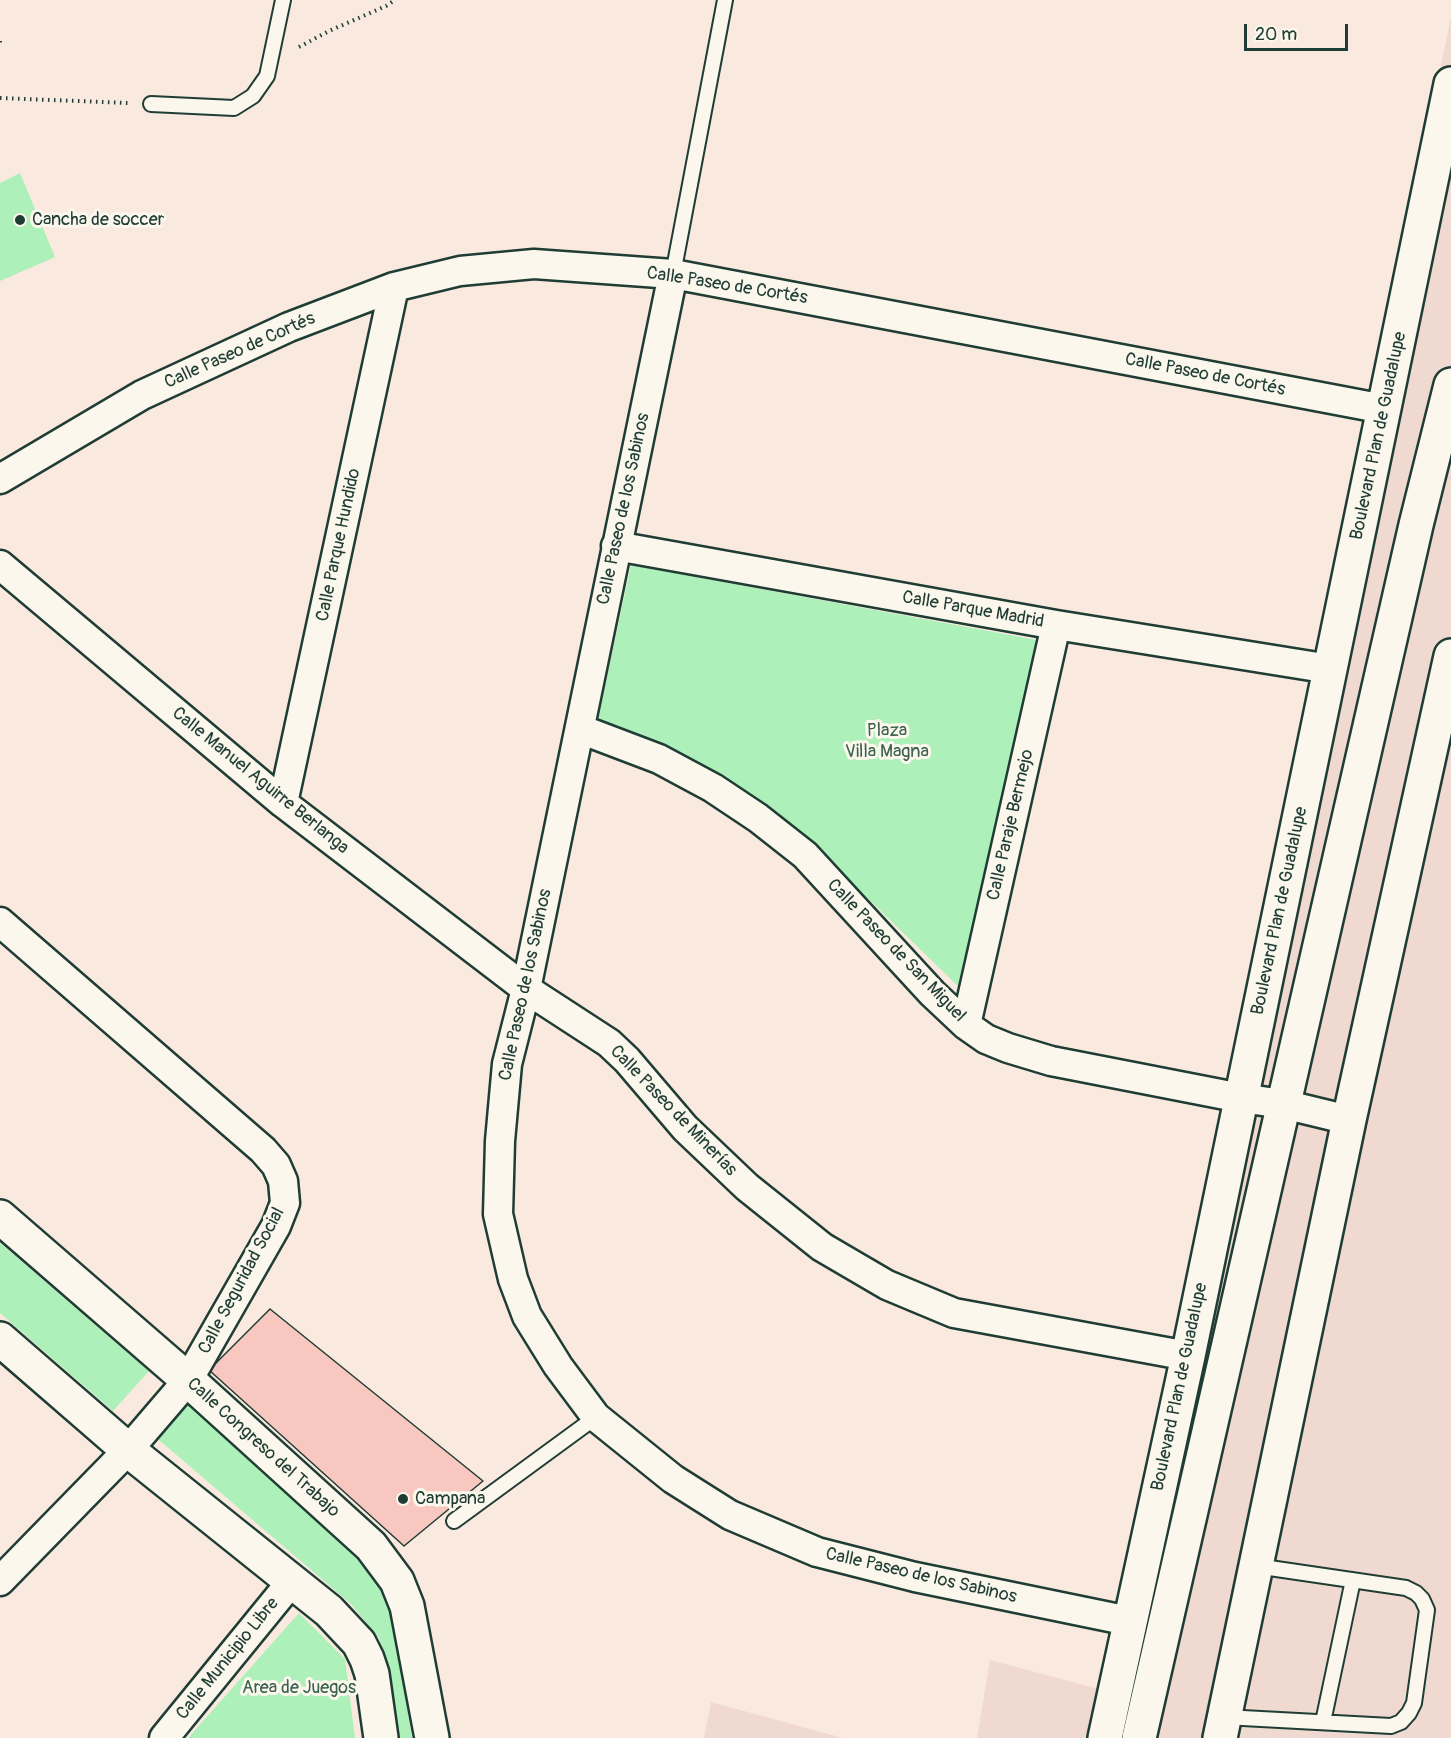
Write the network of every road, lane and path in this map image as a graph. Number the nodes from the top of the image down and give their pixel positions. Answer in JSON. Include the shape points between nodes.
{"nodes":[{"id":1,"x":283,"y":0,"type":"edge"},
{"id":2,"x":395,"y":0,"type":"edge"},
{"id":3,"x":725,"y":0,"type":"edge"},
{"id":4,"x":0,"y":40,"type":"edge"},
{"id":5,"x":0,"y":47,"type":"edge"},
{"id":6,"x":272,"y":62,"type":"junction"},
{"id":7,"x":1451,"y":84,"type":"edge"},
{"id":8,"x":0,"y":98,"type":"edge"},
{"id":9,"x":151,"y":104,"type":"joint"},
{"id":10,"x":673,"y":274,"type":"junction"},
{"id":11,"x":394,"y":287,"type":"junction"},
{"id":12,"x":1451,"y":385,"type":"edge"},
{"id":13,"x":1384,"y":409,"type":"junction"},
{"id":14,"x":0,"y":479,"type":"edge"},
{"id":15,"x":616,"y":546,"type":"junction"},
{"id":16,"x":0,"y":565,"type":"edge"},
{"id":17,"x":1056,"y":625,"type":"junction"},
{"id":18,"x":1451,"y":656,"type":"edge"},
{"id":19,"x":1330,"y":669,"type":"junction"},
{"id":20,"x":580,"y":729,"type":"junction"},
{"id":21,"x":283,"y":803,"type":"junction"},
{"id":22,"x":0,"y":922,"type":"edge"},
{"id":23,"x":526,"y":989,"type":"junction"},
{"id":24,"x":966,"y":1025,"type":"junction"},
{"id":25,"x":1241,"y":1098,"type":"junction"},
{"id":26,"x":1283,"y":1104,"type":"junction"},
{"id":27,"x":1349,"y":1120,"type":"junction"},
{"id":28,"x":0,"y":1217,"type":"edge"},
{"id":29,"x":0,"y":1340,"type":"edge"},
{"id":30,"x":1188,"y":1356,"type":"junction"},
{"id":31,"x":188,"y":1380,"type":"junction"},
{"id":32,"x":596,"y":1417,"type":"junction"},
{"id":33,"x":128,"y":1450,"type":"junction"},
{"id":34,"x":454,"y":1521,"type":"dead end"},
{"id":35,"x":1256,"y":1566,"type":"junction"},
{"id":36,"x":1353,"y":1580,"type":"junction"},
{"id":37,"x":0,"y":1581,"type":"edge"},
{"id":38,"x":292,"y":1581,"type":"junction"},
{"id":39,"x":1129,"y":1621,"type":"junction"},
{"id":40,"x":1323,"y":1722,"type":"junction"},
{"id":41,"x":1222,"y":1727,"type":"edge"},
{"id":42,"x":164,"y":1738,"type":"edge"},
{"id":43,"x":381,"y":1738,"type":"edge"},
{"id":44,"x":432,"y":1738,"type":"edge"},
{"id":45,"x":1105,"y":1738,"type":"edge"},
{"id":46,"x":1138,"y":1738,"type":"edge"}],
"edges":[{"from":1,"to":6,"type":"lane"},
{"from":2,"to":6,"type":"path"},
{"from":3,"to":10,"type":"lane","name":"Calle Paseo de los Sabinos"},
{"from":4,"to":5,"type":"path"},
{"from":6,"to":9,"type":"lane","via":[[253,96],[234,108]]},
{"from":7,"to":13,"type":"street","name":"Boulevard Plan de Guadalupe"},
{"from":8,"to":9,"type":"path"},
{"from":10,"to":11,"type":"street","name":"Calle Paseo de Cortés","via":[[534,264],[460,271]]},
{"from":10,"to":13,"type":"street","name":"Calle Paseo de Cortés"},
{"from":10,"to":15,"type":"street","name":"Calle Paseo de los Sabinos"},
{"from":11,"to":14,"type":"street","name":"Calle Paseo de Cortés","via":[[289,327],[142,395]]},
{"from":11,"to":21,"type":"street","name":"Calle Parque Hundido"},
{"from":12,"to":26,"type":"street","name":"Boulevard Plan de Guadalupe"},
{"from":13,"to":19,"type":"street","name":"Boulevard Plan de Guadalupe"},
{"from":15,"to":17,"type":"street","name":"Calle Parque Madrid"},
{"from":15,"to":20,"type":"street","name":"Calle Paseo de los Sabinos"},
{"from":16,"to":21,"type":"street","name":"Calle Manuel Aguirre Berlanga"},
{"from":17,"to":19,"type":"street","name":"Calle Parque Madrid"},
{"from":17,"to":24,"type":"street","name":"Calle Paraje Bermejo"},
{"from":18,"to":27,"type":"street"},
{"from":19,"to":25,"type":"street","name":"Boulevard Plan de Guadalupe"},
{"from":20,"to":23,"type":"street","name":"Calle Paseo de los Sabinos"},
{"from":20,"to":24,"type":"street","name":"Calle Paseo de San Miguel","via":[[659,759],[759,818],[805,855]]},
{"from":21,"to":23,"type":"street","name":"Calle Manuel Aguirre Berlanga"},
{"from":22,"to":31,"type":"street","name":"Calle Seguridad Social","via":[[262,1150],[283,1181],[285,1203],[276,1226]]},
{"from":23,"to":30,"type":"street","name":"Calle Paseo de Minerías","via":[[609,1043],[685,1128],[747,1187],[822,1247],[887,1285],[954,1313]]},
{"from":23,"to":32,"type":"street","name":"Calle Paseo de los Sabinos","via":[[507,1064],[498,1214],[513,1279],[527,1316]]},
{"from":24,"to":25,"type":"street","name":"Calle Paseo de San Miguel","via":[[986,1039],[1051,1061]]},
{"from":25,"to":26,"type":"street","name":"Calle Paseo de San Miguel"},
{"from":25,"to":30,"type":"street","name":"Boulevard Plan de Guadalupe"},
{"from":26,"to":27,"type":"street","name":"Calle Paseo de San Miguel"},
{"from":26,"to":46,"type":"street","name":"Boulevard Plan de Guadalupe"},
{"from":27,"to":35,"type":"street"},
{"from":28,"to":31,"type":"street","name":"Calle Congreso del Trabajo"},
{"from":29,"to":33,"type":"street"},
{"from":30,"to":39,"type":"street","name":"Boulevard Plan de Guadalupe"},
{"from":31,"to":33,"type":"street","name":"Calle Seguridad Social"},
{"from":31,"to":44,"type":"street","name":"Calle Congreso del Trabajo","via":[[372,1546],[397,1581],[408,1606]]},
{"from":32,"to":34,"type":"lane"},
{"from":32,"to":39,"type":"street","name":"Calle Paseo de los Sabinos","via":[[673,1479],[730,1515],[817,1552],[915,1577]]},
{"from":33,"to":37,"type":"street","name":"Calle Seguridad Social"},
{"from":33,"to":38,"type":"street"},
{"from":35,"to":36,"type":"lane"},
{"from":35,"to":41,"type":"street"},
{"from":36,"to":40,"type":"lane"},
{"from":36,"to":40,"type":"lane","via":[[1406,1588],[1422,1599],[1427,1610],[1414,1702],[1401,1722],[1391,1726]]},
{"from":38,"to":42,"type":"street","name":"Calle Municipio Libre"},
{"from":38,"to":43,"type":"street","via":[[329,1611],[359,1643],[372,1674]]},
{"from":39,"to":45,"type":"street","name":"Boulevard Plan de Guadalupe"},
{"from":40,"to":41,"type":"lane"}]}
